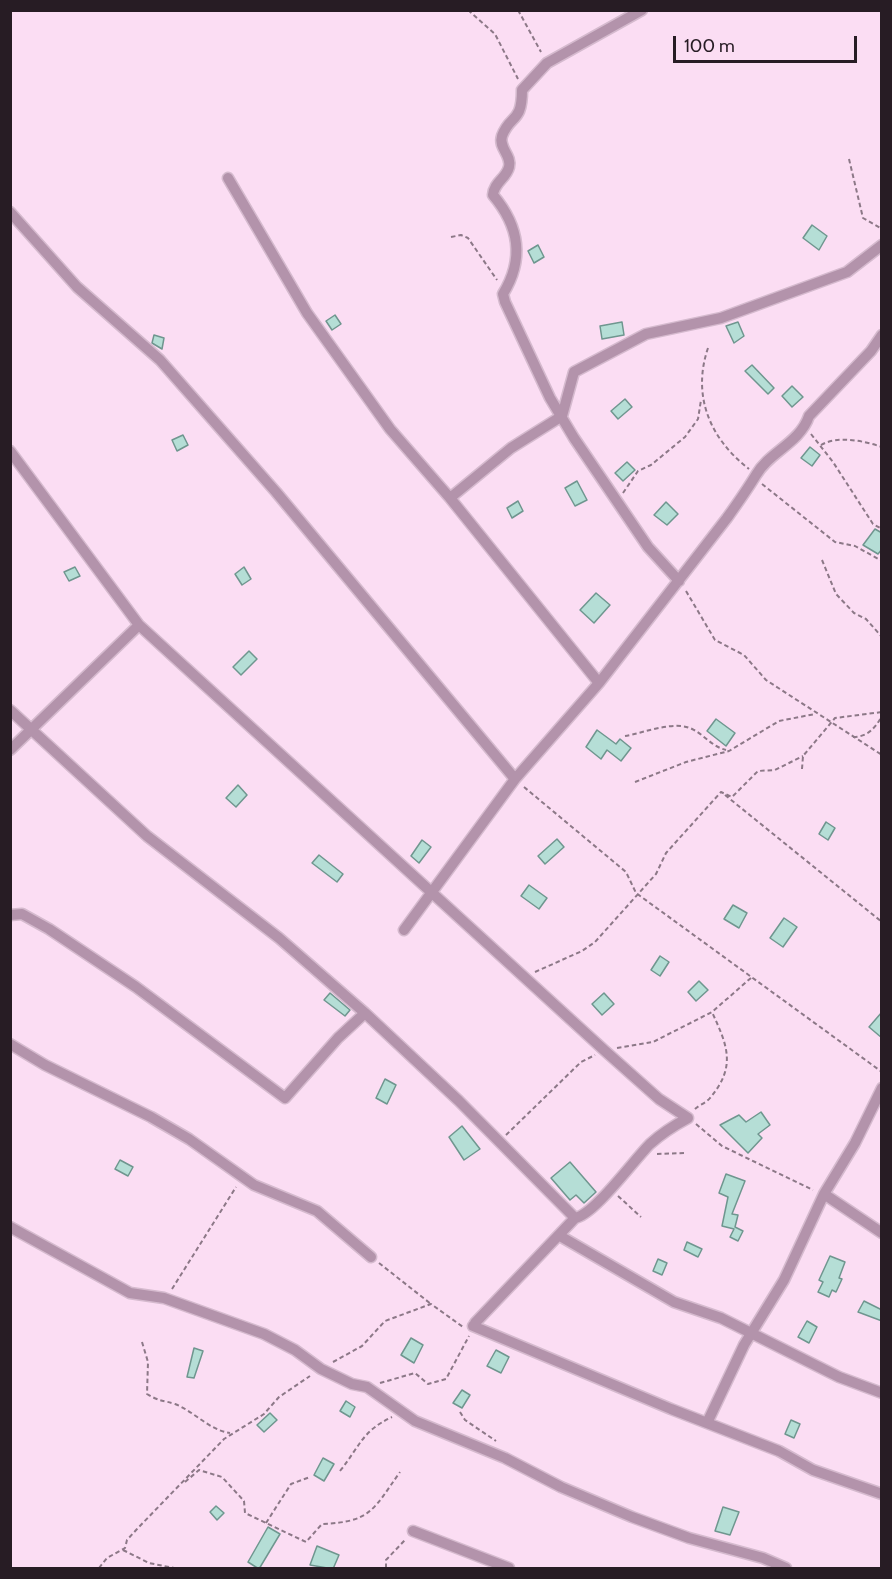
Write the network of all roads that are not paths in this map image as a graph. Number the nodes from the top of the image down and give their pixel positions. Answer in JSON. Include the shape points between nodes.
{"nodes":[{"id":1,"x":642,"y":10,"type":"edge"},
{"id":2,"x":228,"y":178,"type":"dead end"},
{"id":3,"x":10,"y":212,"type":"edge"},
{"id":4,"x":882,"y":245,"type":"edge"},
{"id":5,"x":882,"y":335,"type":"edge"},
{"id":6,"x":562,"y":416,"type":"junction"},
{"id":7,"x":10,"y":451,"type":"edge"},
{"id":8,"x":450,"y":498,"type":"junction"},
{"id":9,"x":679,"y":580,"type":"junction"},
{"id":10,"x":139,"y":625,"type":"junction"},
{"id":11,"x":598,"y":683,"type":"junction"},
{"id":12,"x":10,"y":710,"type":"edge"},
{"id":13,"x":32,"y":730,"type":"junction"},
{"id":14,"x":10,"y":750,"type":"edge"},
{"id":15,"x":515,"y":779,"type":"junction"},
{"id":16,"x":432,"y":892,"type":"junction"},
{"id":17,"x":10,"y":915,"type":"edge"},
{"id":18,"x":405,"y":930,"type":"dead end"},
{"id":19,"x":365,"y":1013,"type":"junction"},
{"id":20,"x":10,"y":1044,"type":"edge"},
{"id":21,"x":882,"y":1088,"type":"edge"},
{"id":22,"x":824,"y":1194,"type":"junction"},
{"id":23,"x":574,"y":1218,"type":"junction"},
{"id":24,"x":10,"y":1227,"type":"edge"},
{"id":25,"x":882,"y":1233,"type":"edge"},
{"id":26,"x":560,"y":1236,"type":"junction"},
{"id":27,"x":371,"y":1257,"type":"road end"},
{"id":28,"x":751,"y":1332,"type":"junction"},
{"id":29,"x":882,"y":1393,"type":"edge"},
{"id":30,"x":707,"y":1423,"type":"junction"},
{"id":31,"x":882,"y":1494,"type":"edge"},
{"id":32,"x":413,"y":1531,"type":"road end"},
{"id":33,"x":509,"y":1569,"type":"edge"},
{"id":34,"x":786,"y":1569,"type":"edge"}],
"edges":[{"from":1,"to":6,"type":"street","via":[[547,63],[522,90],[522,108],[502,135],[509,167],[493,188],[493,195],[515,228],[516,255],[511,281],[503,294]]},
{"from":2,"to":8,"type":"street","via":[[306,313],[390,429]]},
{"from":3,"to":15,"type":"street","via":[[77,287],[160,360],[276,492]]},
{"from":4,"to":6,"type":"street","via":[[847,272],[721,318],[646,334],[601,356],[574,372]]},
{"from":5,"to":9,"type":"street","via":[[809,416],[805,428],[756,474]]},
{"from":6,"to":8,"type":"street","via":[[511,448]]},
{"from":6,"to":9,"type":"street","via":[[648,548]]},
{"from":7,"to":10,"type":"street"},
{"from":8,"to":11,"type":"street"},
{"from":9,"to":11,"type":"street"},
{"from":10,"to":13,"type":"street"},
{"from":10,"to":16,"type":"street"},
{"from":11,"to":15,"type":"street"},
{"from":12,"to":13,"type":"street"},
{"from":13,"to":14,"type":"street"},
{"from":13,"to":19,"type":"street","via":[[147,836],[279,938]]},
{"from":15,"to":16,"type":"street"},
{"from":16,"to":18,"type":"street"},
{"from":16,"to":23,"type":"street","via":[[658,1098],[688,1118],[668,1129],[639,1155],[603,1199]]},
{"from":17,"to":19,"type":"street","via":[[22,914],[56,933],[285,1098]]},
{"from":19,"to":23,"type":"street"},
{"from":20,"to":27,"type":"street","via":[[151,1117],[254,1185],[317,1211]]},
{"from":21,"to":22,"type":"street"},
{"from":22,"to":25,"type":"street"},
{"from":22,"to":28,"type":"street","via":[[784,1280]]},
{"from":23,"to":26,"type":"street"},
{"from":24,"to":34,"type":"street","via":[[130,1293],[164,1298],[264,1334],[321,1369],[366,1387],[415,1421],[500,1456],[561,1487],[689,1538],[763,1558]]},
{"from":26,"to":28,"type":"street","via":[[674,1302]]},
{"from":26,"to":30,"type":"street","via":[[474,1324]]},
{"from":28,"to":29,"type":"street","via":[[839,1377]]},
{"from":28,"to":30,"type":"street"},
{"from":30,"to":31,"type":"street","via":[[779,1451],[813,1470]]},
{"from":32,"to":33,"type":"street"}]}
